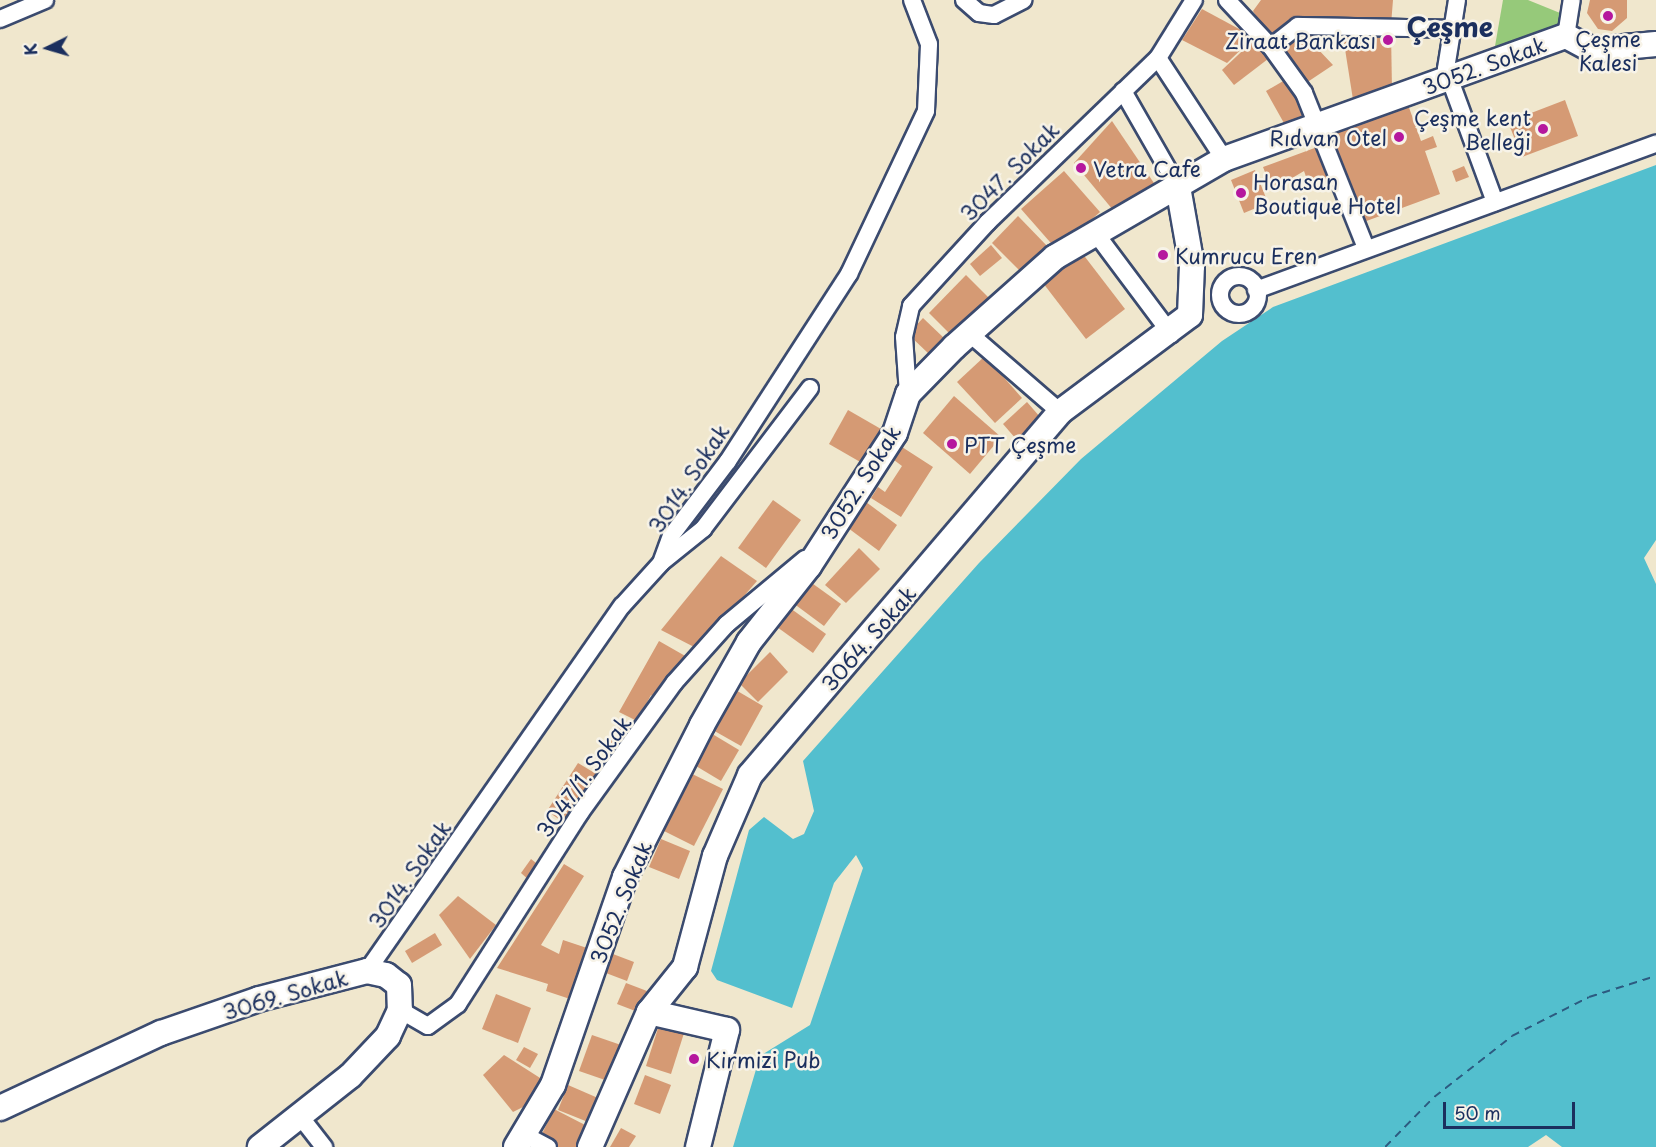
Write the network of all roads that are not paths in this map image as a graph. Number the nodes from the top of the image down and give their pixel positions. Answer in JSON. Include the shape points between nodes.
{"nodes":[{"id":1,"x":45,"y":0,"type":"edge"},
{"id":2,"x":912,"y":0,"type":"edge"},
{"id":3,"x":964,"y":0,"type":"edge"},
{"id":4,"x":1023,"y":0,"type":"edge"},
{"id":5,"x":1194,"y":0,"type":"edge"},
{"id":6,"x":1457,"y":0,"type":"edge"},
{"id":7,"x":1572,"y":0,"type":"edge"},
{"id":8,"x":1237,"y":3,"type":"edge"},
{"id":9,"x":0,"y":19,"type":"edge"},
{"id":10,"x":1452,"y":29,"type":"junction"},
{"id":11,"x":1656,"y":33,"type":"edge"},
{"id":12,"x":1576,"y":40,"type":"junction"},
{"id":13,"x":1656,"y":44,"type":"edge"},
{"id":14,"x":1271,"y":47,"type":"junction"},
{"id":15,"x":1158,"y":58,"type":"junction"},
{"id":16,"x":1449,"y":76,"type":"junction"},
{"id":17,"x":1123,"y":91,"type":"junction"},
{"id":18,"x":1321,"y":126,"type":"junction"},
{"id":19,"x":1656,"y":144,"type":"edge"},
{"id":20,"x":1224,"y":159,"type":"junction"},
{"id":21,"x":1178,"y":187,"type":"junction"},
{"id":22,"x":1495,"y":202,"type":"junction"},
{"id":23,"x":1094,"y":231,"type":"junction"},
{"id":24,"x":1366,"y":248,"type":"junction"},
{"id":25,"x":1256,"y":290,"type":"dead end"},
{"id":26,"x":970,"y":334,"type":"junction"},
{"id":27,"x":1171,"y":334,"type":"junction"},
{"id":28,"x":810,"y":388,"type":"dead end"},
{"id":29,"x":908,"y":394,"type":"junction"},
{"id":30,"x":1060,"y":412,"type":"junction"},
{"id":31,"x":819,"y":547,"type":"junction"},
{"id":32,"x":661,"y":563,"type":"junction"},
{"id":33,"x":367,"y":972,"type":"junction"},
{"id":34,"x":400,"y":1010,"type":"junction"},
{"id":35,"x":649,"y":1012,"type":"junction"},
{"id":36,"x":0,"y":1108,"type":"edge"},
{"id":37,"x":299,"y":1115,"type":"junction"},
{"id":38,"x":520,"y":1141,"type":"edge"},
{"id":39,"x":260,"y":1147,"type":"edge"},
{"id":40,"x":324,"y":1147,"type":"edge"},
{"id":41,"x":548,"y":1147,"type":"edge"},
{"id":42,"x":590,"y":1147,"type":"edge"},
{"id":43,"x":698,"y":1147,"type":"edge"}],
"edges":[{"from":1,"to":9,"type":"street"},
{"from":2,"to":32,"type":"street","name":"3014. Sokak","via":[[929,44],[926,111],[849,274],[728,461],[671,536]]},
{"from":3,"to":4,"type":"street","via":[[979,13],[994,15]]},
{"from":5,"to":15,"type":"street","name":"3047. Sokak"},
{"from":6,"to":10,"type":"street"},
{"from":7,"to":12,"type":"street"},
{"from":8,"to":14,"type":"street"},
{"from":10,"to":14,"type":"street","via":[[1298,26]]},
{"from":10,"to":16,"type":"street"},
{"from":11,"to":12,"type":"street","name":"3052. Sokak"},
{"from":12,"to":13,"type":"street","via":[[1592,50]]},
{"from":12,"to":16,"type":"street","name":"3052. Sokak"},
{"from":14,"to":18,"type":"street"},
{"from":15,"to":17,"type":"street","name":"3047. Sokak"},
{"from":15,"to":20,"type":"street"},
{"from":16,"to":18,"type":"street","name":"3052. Sokak"},
{"from":16,"to":22,"type":"street"},
{"from":17,"to":21,"type":"street"},
{"from":17,"to":29,"type":"street","name":"3047. Sokak","via":[[988,222],[911,306],[904,337]]},
{"from":18,"to":20,"type":"street","name":"3052. Sokak"},
{"from":18,"to":24,"type":"street"},
{"from":19,"to":22,"type":"street"},
{"from":20,"to":21,"type":"street","name":"3052. Sokak"},
{"from":21,"to":23,"type":"street","name":"3052. Sokak"},
{"from":21,"to":27,"type":"street","name":"3064. Sokak","via":[[1195,299],[1190,315]]},
{"from":22,"to":24,"type":"street"},
{"from":23,"to":26,"type":"street","name":"3052. Sokak","via":[[1055,257]]},
{"from":23,"to":27,"type":"street"},
{"from":24,"to":25,"type":"street"},
{"from":26,"to":29,"type":"street","name":"3052. Sokak"},
{"from":26,"to":30,"type":"street"},
{"from":27,"to":30,"type":"street","name":"3064. Sokak"},
{"from":28,"to":32,"type":"street","via":[[704,529]]},
{"from":29,"to":31,"type":"street","name":"3052. Sokak","via":[[895,433]]},
{"from":30,"to":35,"type":"street","name":"3064. Sokak","via":[[750,775],[716,856],[685,967]]},
{"from":31,"to":34,"type":"street","name":"3047/1. Sokak","via":[[727,624],[674,683],[580,813],[458,1004],[428,1026]]},
{"from":31,"to":38,"type":"street","name":"3052. Sokak","via":[[749,642],[630,867],[552,1084]]},
{"from":32,"to":33,"type":"street","name":"3014. Sokak","via":[[595,643]]},
{"from":33,"to":34,"type":"street","name":"3069. Sokak","via":[[386,975],[399,985]]},
{"from":33,"to":36,"type":"street","name":"3069. Sokak","via":[[259,999],[160,1033]]},
{"from":34,"to":37,"type":"street","via":[[388,1036],[357,1068]]},
{"from":35,"to":42,"type":"street","name":"3064. Sokak"},
{"from":35,"to":43,"type":"street","via":[[727,1030]]},
{"from":37,"to":39,"type":"street"},
{"from":37,"to":40,"type":"street"},
{"from":38,"to":41,"type":"street"}]}
